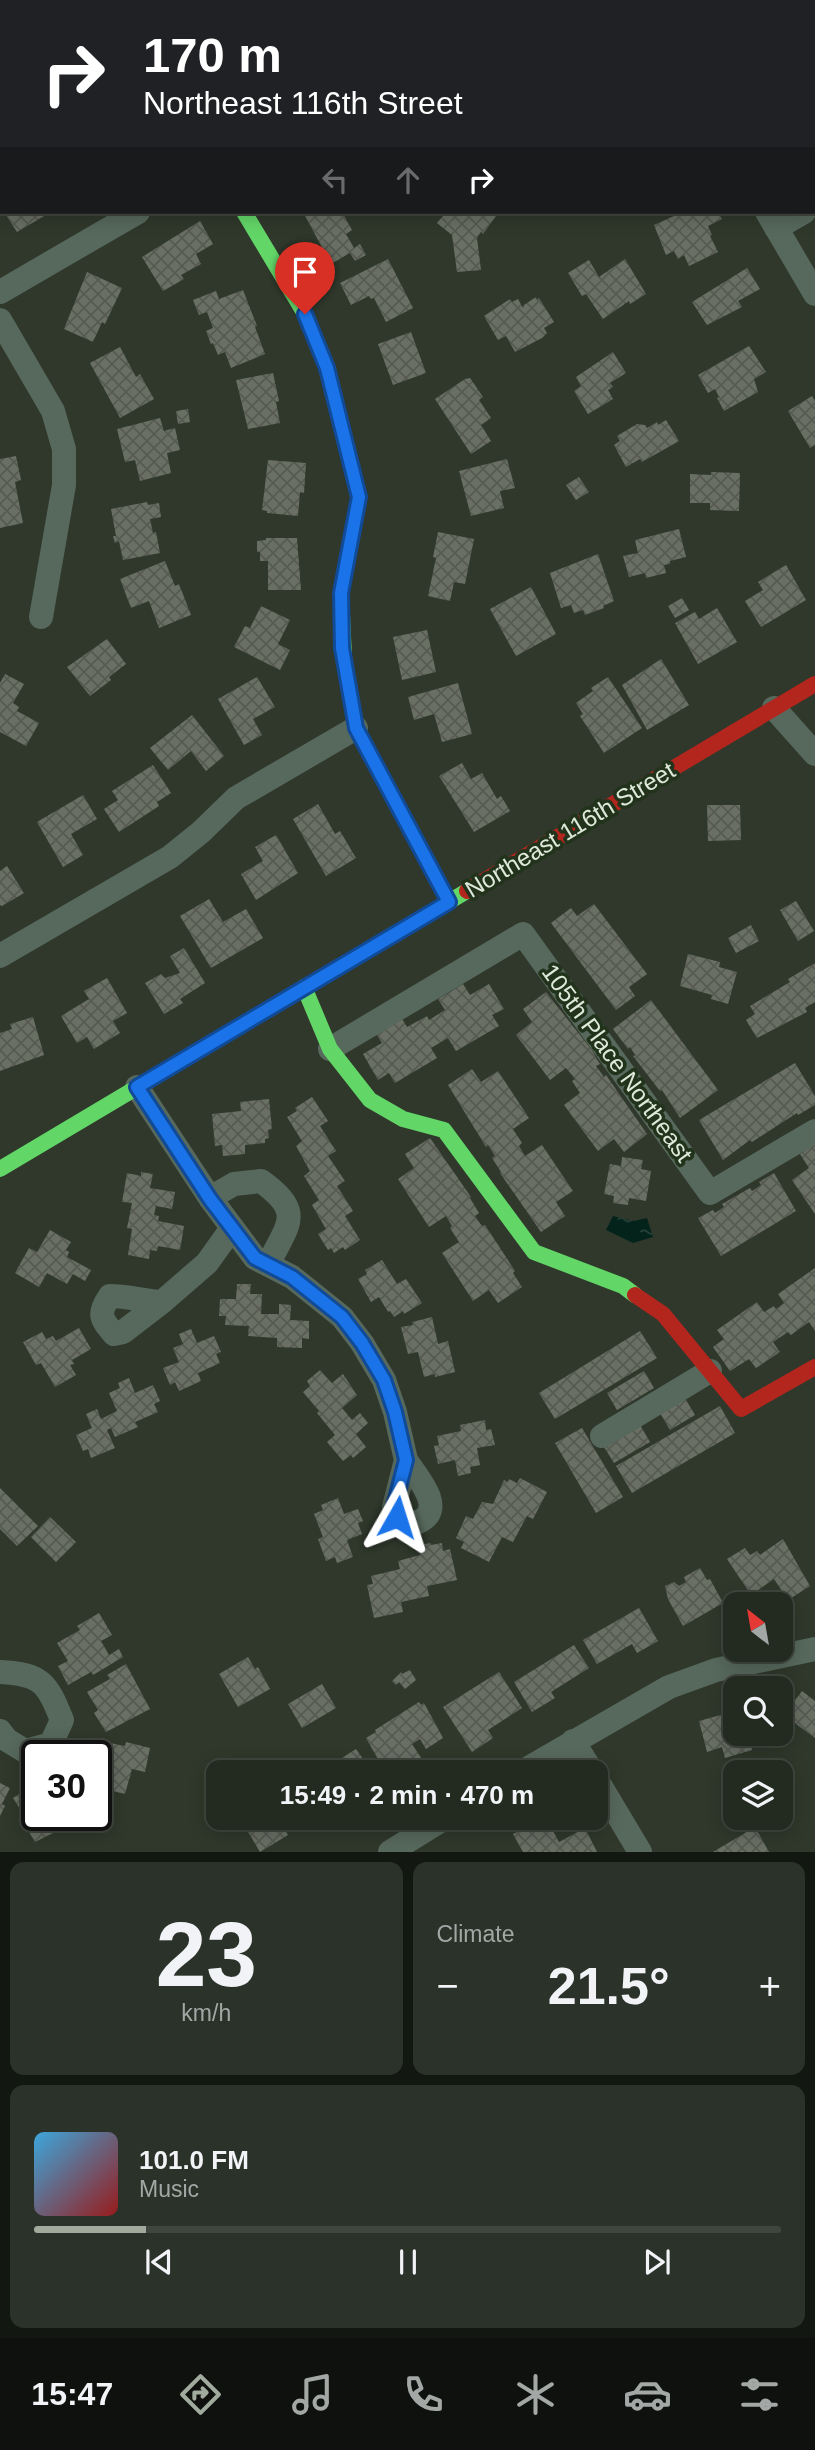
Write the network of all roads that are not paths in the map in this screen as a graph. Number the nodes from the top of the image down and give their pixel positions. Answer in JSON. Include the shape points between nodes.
{"nodes":[{"id":1,"x":135,"y":214,"type":"edge"},
{"id":2,"x":245,"y":214,"type":"edge"},
{"id":3,"x":796,"y":214,"type":"edge"},
{"id":4,"x":771,"y":220,"type":"edge"},
{"id":5,"x":0,"y":292,"type":"edge"},
{"id":6,"x":815,"y":293,"type":"edge"},
{"id":7,"x":0,"y":320,"type":"edge"},
{"id":8,"x":41,"y":617,"type":"dead end"},
{"id":9,"x":815,"y":684,"type":"edge"},
{"id":10,"x":774,"y":708,"type":"junction"},
{"id":11,"x":356,"y":728,"type":"junction"},
{"id":12,"x":814,"y":751,"type":"edge"},
{"id":13,"x":449,"y":902,"type":"junction"},
{"id":14,"x":0,"y":956,"type":"edge"},
{"id":15,"x":304,"y":987,"type":"junction"},
{"id":16,"x":330,"y":1049,"type":"junction"},
{"id":17,"x":137,"y":1087,"type":"junction"},
{"id":18,"x":815,"y":1131,"type":"edge"},
{"id":19,"x":0,"y":1169,"type":"edge"},
{"id":20,"x":210,"y":1199,"type":"junction"},
{"id":21,"x":232,"y":1228,"type":"junction"},
{"id":22,"x":268,"y":1265,"type":"junction"},
{"id":23,"x":162,"y":1302,"type":"dead end"},
{"id":24,"x":815,"y":1367,"type":"edge"},
{"id":25,"x":710,"y":1371,"type":"junction"},
{"id":26,"x":601,"y":1436,"type":"dead end"},
{"id":27,"x":406,"y":1460,"type":"dead end"},
{"id":28,"x":815,"y":1649,"type":"edge"},
{"id":29,"x":0,"y":1672,"type":"edge"},
{"id":30,"x":0,"y":1731,"type":"edge"},
{"id":31,"x":573,"y":1741,"type":"junction"},
{"id":32,"x":542,"y":1760,"type":"edge"},
{"id":33,"x":585,"y":1760,"type":"edge"},
{"id":34,"x":608,"y":1798,"type":"edge"},
{"id":35,"x":426,"y":1830,"type":"edge"},
{"id":36,"x":390,"y":1852,"type":"edge"},
{"id":37,"x":640,"y":1852,"type":"edge"}],
"edges":[{"from":1,"to":5,"type":"street"},
{"from":2,"to":11,"type":"street","via":[[305,314],[323,357],[359,497],[341,593],[342,648]]},
{"from":3,"to":4,"type":"street"},
{"from":4,"to":6,"type":"street"},
{"from":7,"to":8,"type":"street","via":[[53,411],[64,449],[64,485]]},
{"from":9,"to":10,"type":"street","name":"Northeast 116th Street"},
{"from":10,"to":12,"type":"street"},
{"from":10,"to":13,"type":"street","name":"Northeast 116th Street"},
{"from":11,"to":13,"type":"street"},
{"from":11,"to":14,"type":"street","via":[[236,798],[170,857]]},
{"from":13,"to":15,"type":"street","name":"Northeast 116th Street"},
{"from":15,"to":16,"type":"street"},
{"from":15,"to":17,"type":"street","name":"Northeast 116th Street"},
{"from":16,"to":18,"type":"street","name":"105th Place Northeast","via":[[523,934],[710,1193]]},
{"from":16,"to":25,"type":"street","via":[[370,1100],[403,1119],[444,1130],[534,1252],[623,1286],[663,1314]]},
{"from":17,"to":19,"type":"street","name":"Northeast 116th Street"},
{"from":17,"to":20,"type":"street"},
{"from":20,"to":21,"type":"street"},
{"from":20,"to":22,"type":"street","via":[[234,1184],[261,1181],[281,1195],[290,1220]]},
{"from":21,"to":22,"type":"street","via":[[255,1258]]},
{"from":21,"to":23,"type":"street","via":[[206,1263]]},
{"from":22,"to":27,"type":"street","via":[[292,1277],[342,1317],[362,1343],[384,1380]]},
{"from":24,"to":25,"type":"street","via":[[741,1409]]},
{"from":25,"to":26,"type":"street"},
{"from":28,"to":31,"type":"street","via":[[716,1670],[669,1687]]},
{"from":29,"to":30,"type":"street","via":[[24,1673],[50,1689],[62,1720],[51,1744],[25,1751]]},
{"from":31,"to":32,"type":"street"},
{"from":31,"to":33,"type":"street"},
{"from":34,"to":37,"type":"street"},
{"from":35,"to":36,"type":"street"}]}
